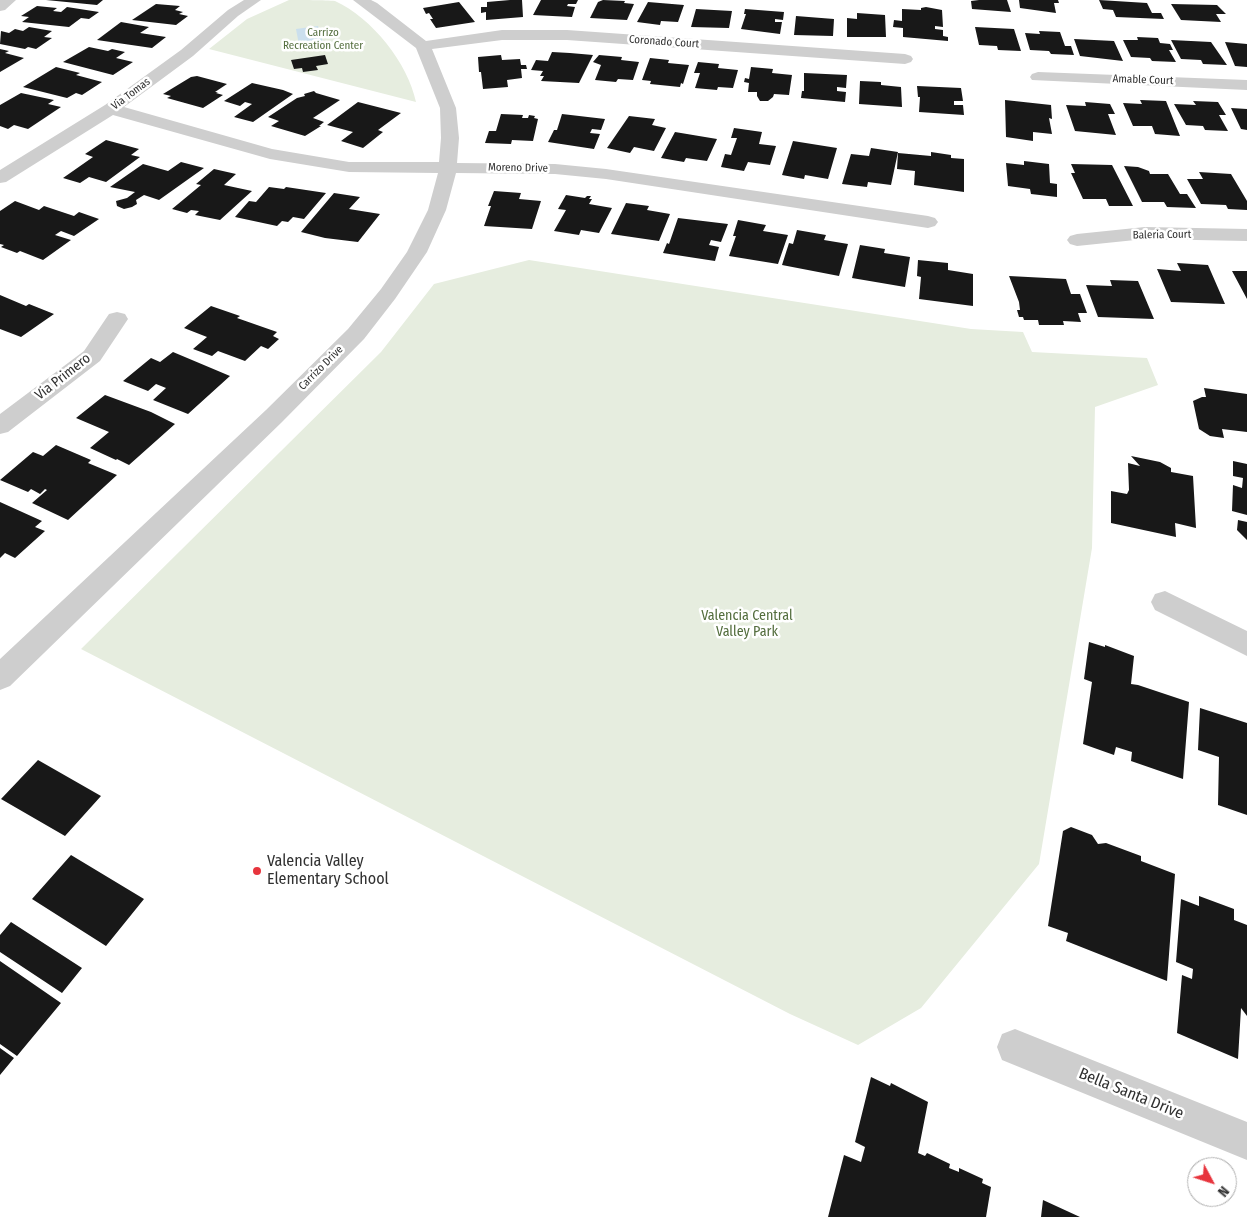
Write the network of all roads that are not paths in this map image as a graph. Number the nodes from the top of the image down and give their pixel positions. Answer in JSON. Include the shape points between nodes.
{"nodes":[{"id":1,"x":9,"y":0,"type":"edge"},
{"id":2,"x":254,"y":0,"type":"edge"},
{"id":3,"x":360,"y":0,"type":"edge"},
{"id":4,"x":0,"y":7,"type":"edge"},
{"id":5,"x":423,"y":46,"type":"junction"},
{"id":6,"x":905,"y":59,"type":"dead end"},
{"id":7,"x":1038,"y":77,"type":"dead end"},
{"id":8,"x":1247,"y":85,"type":"edge"},
{"id":9,"x":111,"y":109,"type":"junction"},
{"id":10,"x":448,"y":168,"type":"junction"},
{"id":11,"x":0,"y":178,"type":"edge"},
{"id":12,"x":928,"y":222,"type":"dead end"},
{"id":13,"x":1247,"y":235,"type":"edge"},
{"id":14,"x":1077,"y":240,"type":"dead end"},
{"id":15,"x":117,"y":319,"type":"dead end"},
{"id":16,"x":0,"y":426,"type":"edge"},
{"id":17,"x":1165,"y":602,"type":"dead end"},
{"id":18,"x":1247,"y":644,"type":"edge"},
{"id":19,"x":0,"y":677,"type":"edge"},
{"id":20,"x":1015,"y":1047,"type":"dead end"},
{"id":21,"x":1247,"y":1141,"type":"edge"}],
"edges":[{"from":1,"to":4,"type":"street"},
{"from":2,"to":9,"type":"street","name":"Via Tomas"},
{"from":3,"to":5,"type":"street","name":"Carrizo Drive"},
{"from":5,"to":6,"type":"street","name":"Coronado Court","via":[[502,35],[567,34]]},
{"from":5,"to":10,"type":"street","name":"Carrizo Drive","via":[[448,108]]},
{"from":7,"to":8,"type":"street","name":"Amable Court"},
{"from":9,"to":10,"type":"street","name":"Moreno Drive","via":[[270,154],[349,166]]},
{"from":9,"to":11,"type":"street","name":"Via Tomas"},
{"from":10,"to":12,"type":"street","name":"Moreno Drive","via":[[555,169],[606,174]]},
{"from":10,"to":19,"type":"street","name":"Carrizo Drive","via":[[436,210],[417,252],[356,334]]},
{"from":13,"to":14,"type":"street","name":"Baleria Court","via":[[1145,233]]},
{"from":15,"to":16,"type":"street","name":"Via Primero","via":[[92,356]]},
{"from":17,"to":18,"type":"street"},
{"from":20,"to":21,"type":"street","name":"Bella Santa Drive"}]}
